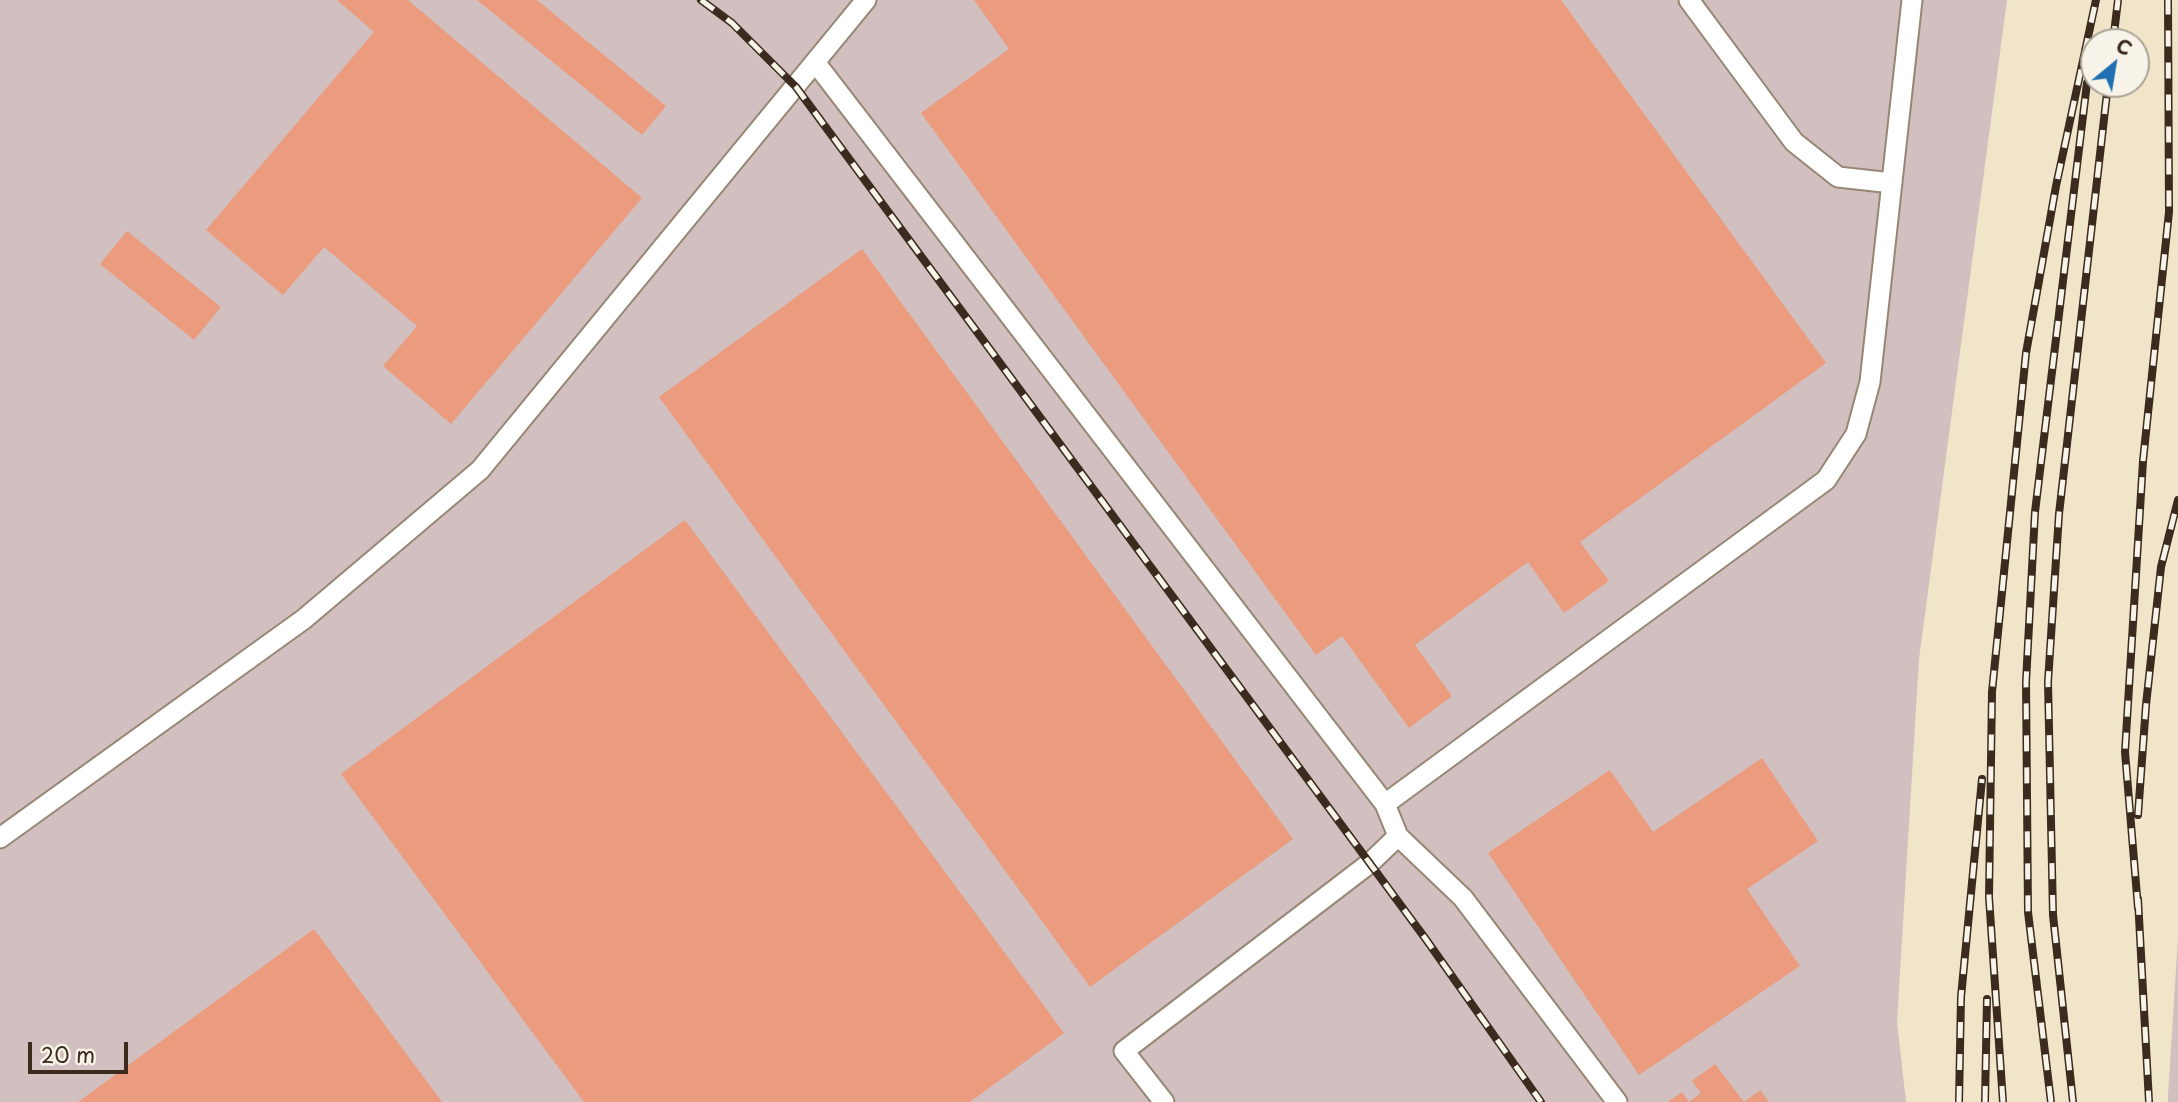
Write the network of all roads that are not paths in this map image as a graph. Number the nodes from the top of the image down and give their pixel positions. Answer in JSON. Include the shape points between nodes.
{"nodes":[{"id":1,"x":866,"y":0,"type":"edge"},
{"id":2,"x":1689,"y":0,"type":"edge"},
{"id":3,"x":1912,"y":0,"type":"edge"},
{"id":4,"x":815,"y":62,"type":"junction"},
{"id":5,"x":1892,"y":183,"type":"junction"},
{"id":6,"x":1385,"y":804,"type":"junction"},
{"id":7,"x":1398,"y":836,"type":"junction"},
{"id":8,"x":0,"y":838,"type":"edge"},
{"id":9,"x":1164,"y":1102,"type":"edge"},
{"id":10,"x":1617,"y":1102,"type":"edge"}],
"edges":[{"from":1,"to":4,"type":"lane"},
{"from":2,"to":5,"type":"lane","via":[[1794,142],[1838,177]]},
{"from":3,"to":5,"type":"lane"},
{"from":4,"to":6,"type":"lane"},
{"from":4,"to":8,"type":"lane","via":[[480,470],[304,619]]},
{"from":5,"to":6,"type":"lane","via":[[1870,382],[1856,434],[1826,480]]},
{"from":6,"to":7,"type":"lane"},
{"from":7,"to":9,"type":"lane","via":[[1370,863],[1124,1051]]},
{"from":7,"to":10,"type":"lane","via":[[1463,898]]}]}
